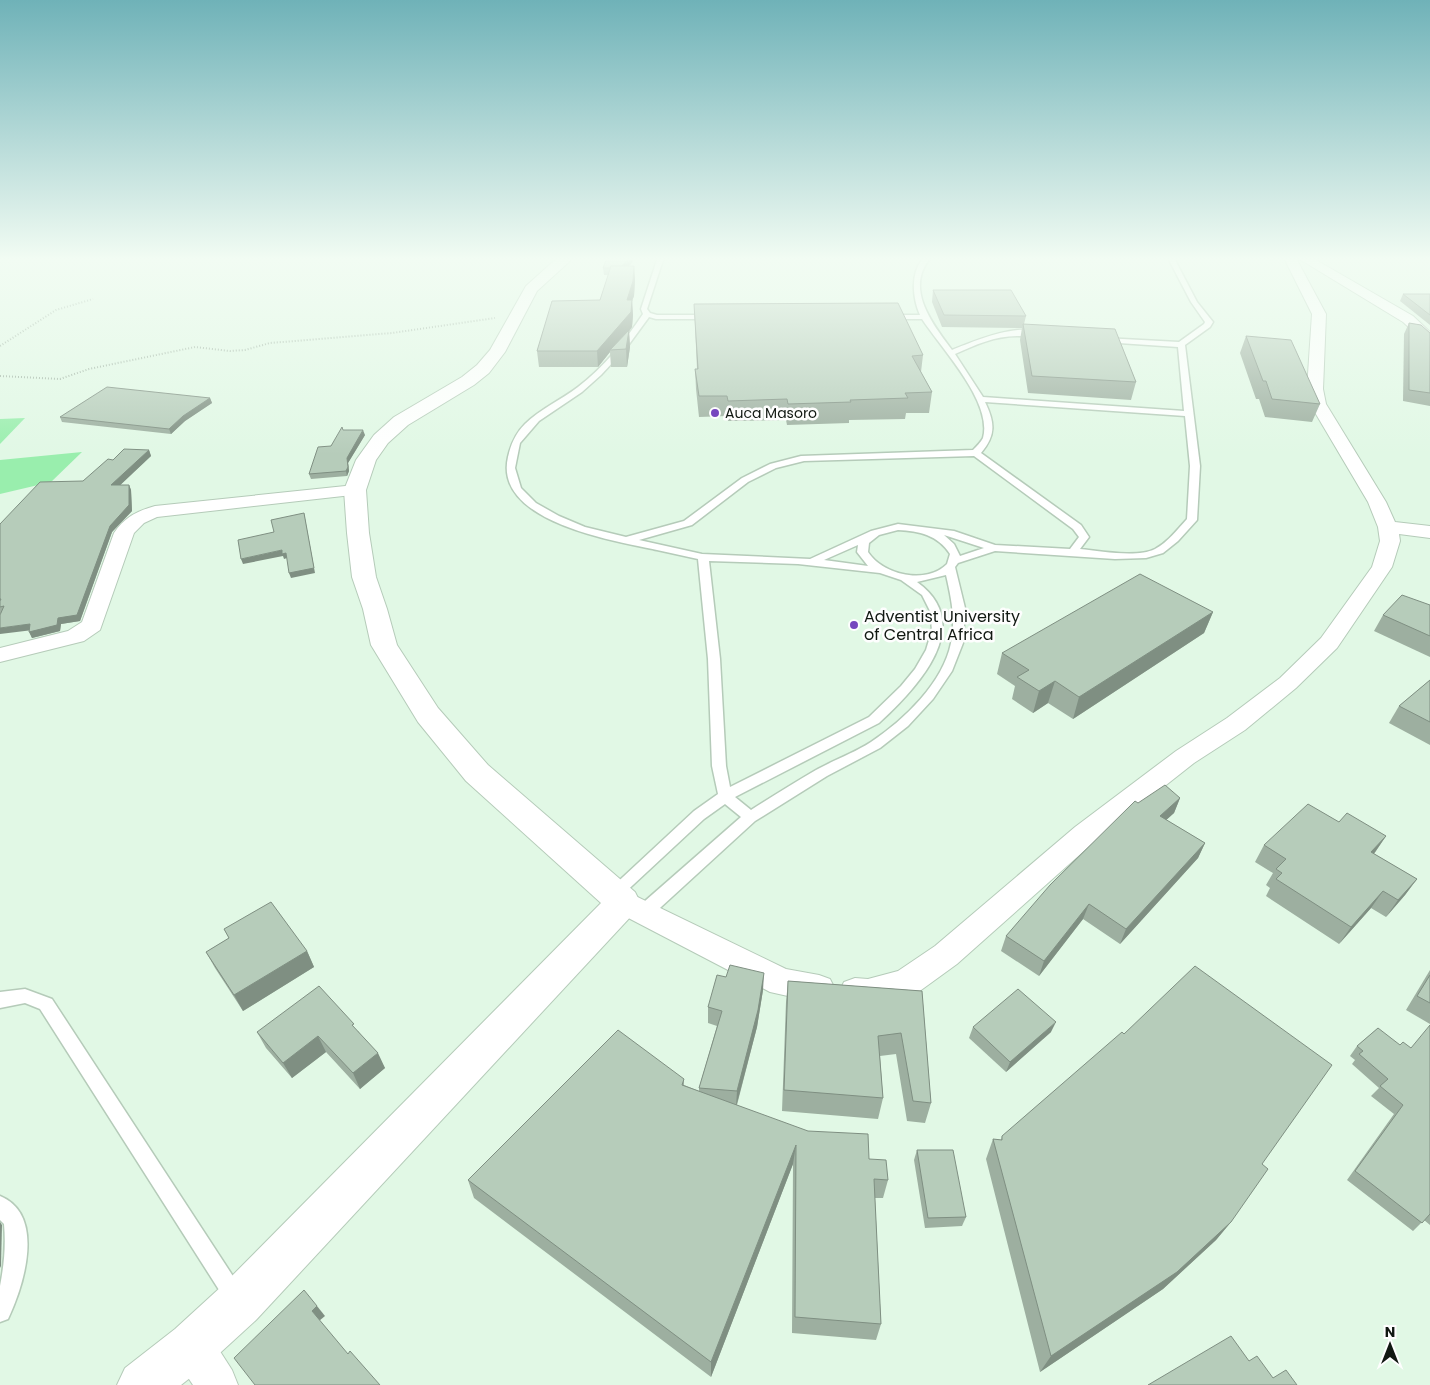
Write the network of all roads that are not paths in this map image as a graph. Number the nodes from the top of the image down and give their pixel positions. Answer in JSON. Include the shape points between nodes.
{"nodes":[{"id":1,"x":511,"y":325,"type":"edge"},
{"id":2,"x":639,"y":325,"type":"edge"},
{"id":3,"x":929,"y":325,"type":"edge"},
{"id":4,"x":1208,"y":325,"type":"edge"},
{"id":5,"x":1319,"y":325,"type":"edge"},
{"id":6,"x":1414,"y":325,"type":"edge"},
{"id":7,"x":1042,"y":335,"type":"edge"},
{"id":8,"x":1091,"y":339,"type":"edge"},
{"id":9,"x":1430,"y":339,"type":"edge"},
{"id":10,"x":1181,"y":344,"type":"junction"},
{"id":11,"x":951,"y":353,"type":"junction"},
{"id":12,"x":980,"y":399,"type":"junction"},
{"id":13,"x":1189,"y":414,"type":"junction"},
{"id":14,"x":976,"y":453,"type":"junction"},
{"id":15,"x":355,"y":490,"type":"junction"},
{"id":16,"x":1388,"y":528,"type":"junction"},
{"id":17,"x":923,"y":530,"type":"junction"},
{"id":18,"x":1430,"y":532,"type":"edge"},
{"id":19,"x":868,"y":537,"type":"junction"},
{"id":20,"x":626,"y":541,"type":"junction"},
{"id":21,"x":994,"y":548,"type":"junction"},
{"id":22,"x":1073,"y":552,"type":"junction"},
{"id":23,"x":703,"y":556,"type":"junction"},
{"id":24,"x":811,"y":562,"type":"junction"},
{"id":25,"x":952,"y":564,"type":"junction"},
{"id":26,"x":880,"y":570,"type":"junction"},
{"id":27,"x":905,"y":578,"type":"junction"},
{"id":28,"x":0,"y":655,"type":"edge"},
{"id":29,"x":725,"y":796,"type":"junction"},
{"id":30,"x":750,"y":817,"type":"junction"},
{"id":31,"x":627,"y":903,"type":"junction"},
{"id":32,"x":0,"y":1000,"type":"edge"},
{"id":33,"x":0,"y":1206,"type":"edge"},
{"id":34,"x":239,"y":1303,"type":"junction"},
{"id":35,"x":0,"y":1311,"type":"edge"},
{"id":36,"x":192,"y":1346,"type":"junction"},
{"id":37,"x":142,"y":1385,"type":"edge"},
{"id":38,"x":217,"y":1385,"type":"edge"}],
"edges":[{"from":1,"to":15,"type":"street","via":[[483,370],[401,421],[382,438],[366,460]]},
{"from":2,"to":20,"type":"lane","via":[[616,356],[580,389],[524,430],[511,456],[511,475],[518,490],[538,508],[560,522]]},
{"from":3,"to":11,"type":"lane"},
{"from":4,"to":10,"type":"lane"},
{"from":5,"to":16,"type":"street","via":[[1315,389],[1318,404],[1377,502]]},
{"from":6,"to":9,"type":"street"},
{"from":7,"to":11,"type":"lane","via":[[1012,332],[992,336]]},
{"from":8,"to":10,"type":"lane","via":[[1161,346]]},
{"from":10,"to":13,"type":"lane"},
{"from":11,"to":12,"type":"lane"},
{"from":12,"to":13,"type":"lane"},
{"from":12,"to":14,"type":"lane","via":[[989,434],[984,448]]},
{"from":13,"to":22,"type":"lane","via":[[1195,466],[1192,520],[1168,545],[1153,554],[1129,556]]},
{"from":14,"to":20,"type":"lane","via":[[788,461],[744,480],[688,523]]},
{"from":14,"to":22,"type":"lane","via":[[1077,528],[1084,537]]},
{"from":15,"to":28,"type":"street","via":[[143,515],[134,520],[124,533],[92,625],[76,636]]},
{"from":15,"to":31,"type":"street","via":[[364,577],[384,645],[402,677],[428,715],[477,773]]},
{"from":16,"to":18,"type":"street"},
{"from":16,"to":31,"type":"street","via":[[1390,541],[1382,567],[1329,643],[1288,683],[1085,834],[946,955],[906,984],[868,993],[781,982]]},
{"from":17,"to":19,"type":"lane","via":[[898,528],[875,532]]},
{"from":17,"to":21,"type":"lane","via":[[954,534]]},
{"from":17,"to":25,"type":"lane","via":[[944,540],[955,554]]},
{"from":19,"to":24,"type":"lane"},
{"from":19,"to":26,"type":"lane","via":[[863,543],[864,558]]},
{"from":20,"to":23,"type":"lane"},
{"from":21,"to":22,"type":"lane"},
{"from":21,"to":25,"type":"lane"},
{"from":23,"to":24,"type":"lane"},
{"from":23,"to":29,"type":"lane","via":[[714,659],[719,766]]},
{"from":24,"to":26,"type":"lane"},
{"from":25,"to":27,"type":"lane","via":[[931,576]]},
{"from":25,"to":30,"type":"lane","via":[[958,608],[958,643],[946,671],[929,696],[903,723],[875,745]]},
{"from":26,"to":27,"type":"lane"},
{"from":27,"to":29,"type":"lane","via":[[926,592],[939,617],[930,655],[905,690],[874,720]]},
{"from":29,"to":30,"type":"lane"},
{"from":29,"to":31,"type":"lane","via":[[699,815]]},
{"from":30,"to":31,"type":"lane"},
{"from":31,"to":34,"type":"street"},
{"from":32,"to":34,"type":"lane","via":[[25,996],[46,1004]]},
{"from":33,"to":35,"type":"lane","via":[[14,1219],[18,1253],[9,1294]]},
{"from":34,"to":36,"type":"street"},
{"from":36,"to":37,"type":"street"},
{"from":36,"to":38,"type":"street"}]}
